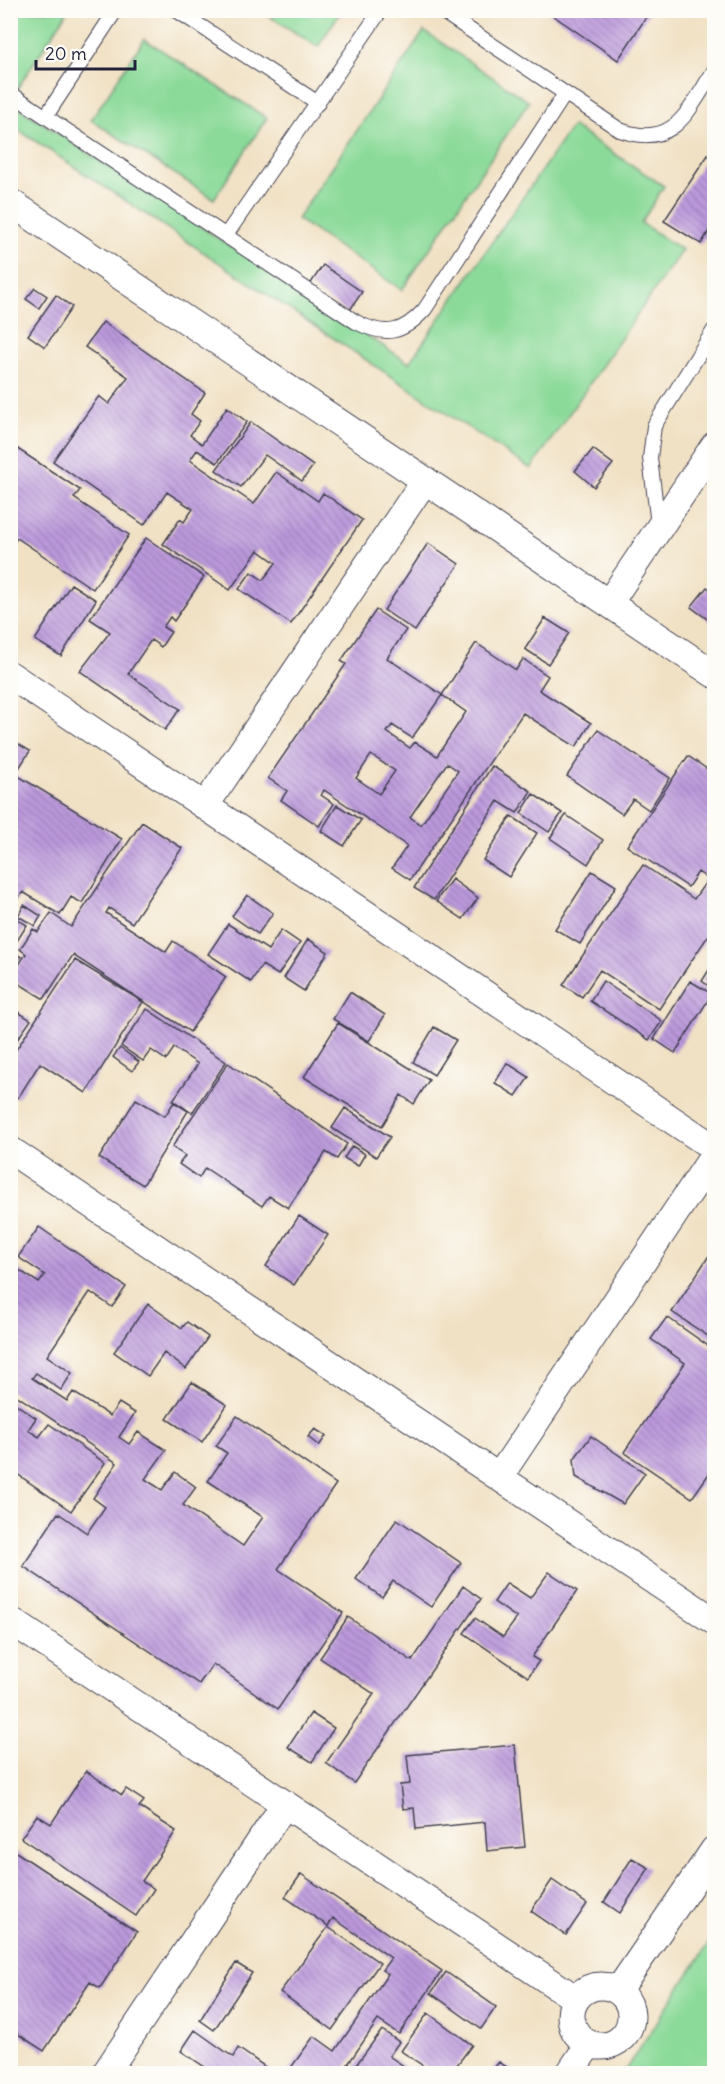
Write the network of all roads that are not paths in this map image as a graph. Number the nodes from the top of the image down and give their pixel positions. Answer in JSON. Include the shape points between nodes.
{"nodes":[{"id":1,"x":116,"y":10,"type":"edge"},
{"id":2,"x":176,"y":10,"type":"edge"},
{"id":3,"x":381,"y":10,"type":"edge"},
{"id":4,"x":440,"y":10,"type":"edge"},
{"id":5,"x":714,"y":71,"type":"edge"},
{"id":6,"x":10,"y":93,"type":"edge"},
{"id":7,"x":565,"y":94,"type":"junction"},
{"id":8,"x":318,"y":103,"type":"junction"},
{"id":9,"x":46,"y":116,"type":"junction"},
{"id":10,"x":10,"y":202,"type":"edge"},
{"id":11,"x":226,"y":235,"type":"junction"},
{"id":12,"x":714,"y":330,"type":"edge"},
{"id":13,"x":714,"y":446,"type":"edge"},
{"id":14,"x":425,"y":480,"type":"junction"},
{"id":15,"x":659,"y":529,"type":"junction"},
{"id":16,"x":609,"y":603,"type":"junction"},
{"id":17,"x":714,"y":674,"type":"edge"},
{"id":18,"x":10,"y":675,"type":"edge"},
{"id":19,"x":206,"y":806,"type":"junction"},
{"id":20,"x":714,"y":1148,"type":"edge"},
{"id":21,"x":10,"y":1150,"type":"edge"},
{"id":22,"x":714,"y":1155,"type":"edge"},
{"id":23,"x":499,"y":1477,"type":"junction"},
{"id":24,"x":10,"y":1620,"type":"edge"},
{"id":25,"x":714,"y":1621,"type":"edge"},
{"id":26,"x":285,"y":1804,"type":"junction"},
{"id":27,"x":714,"y":1850,"type":"edge"},
{"id":28,"x":618,"y":1991,"type":"junction"},
{"id":29,"x":576,"y":1999,"type":"junction"},
{"id":30,"x":589,"y":2044,"type":"junction"},
{"id":31,"x":105,"y":2073,"type":"edge"},
{"id":32,"x":569,"y":2073,"type":"edge"}],
"edges":[{"from":1,"to":9,"type":"lane"},
{"from":2,"to":8,"type":"lane"},
{"from":3,"to":8,"type":"lane"},
{"from":4,"to":7,"type":"lane"},
{"from":5,"to":7,"type":"lane","via":[[686,113],[658,136],[638,137],[620,130]]},
{"from":6,"to":9,"type":"lane"},
{"from":7,"to":11,"type":"lane","via":[[425,309],[401,329],[383,332],[356,322]]},
{"from":8,"to":11,"type":"lane"},
{"from":9,"to":11,"type":"lane"},
{"from":10,"to":14,"type":"street"},
{"from":12,"to":15,"type":"lane","via":[[654,426],[650,458]]},
{"from":13,"to":15,"type":"street"},
{"from":14,"to":16,"type":"street"},
{"from":14,"to":19,"type":"street"},
{"from":15,"to":16,"type":"street"},
{"from":16,"to":17,"type":"street"},
{"from":18,"to":19,"type":"street"},
{"from":19,"to":20,"type":"street"},
{"from":21,"to":23,"type":"street"},
{"from":22,"to":23,"type":"street"},
{"from":23,"to":25,"type":"street"},
{"from":24,"to":26,"type":"street"},
{"from":26,"to":29,"type":"street"},
{"from":26,"to":31,"type":"street"},
{"from":27,"to":28,"type":"street"},
{"from":28,"to":29,"type":"street","via":[[595,1986]]},
{"from":28,"to":30,"type":"street","via":[[631,2009],[628,2031],[611,2045]]},
{"from":29,"to":30,"type":"street","via":[[571,2020],[580,2038]]},
{"from":30,"to":32,"type":"street"}]}
